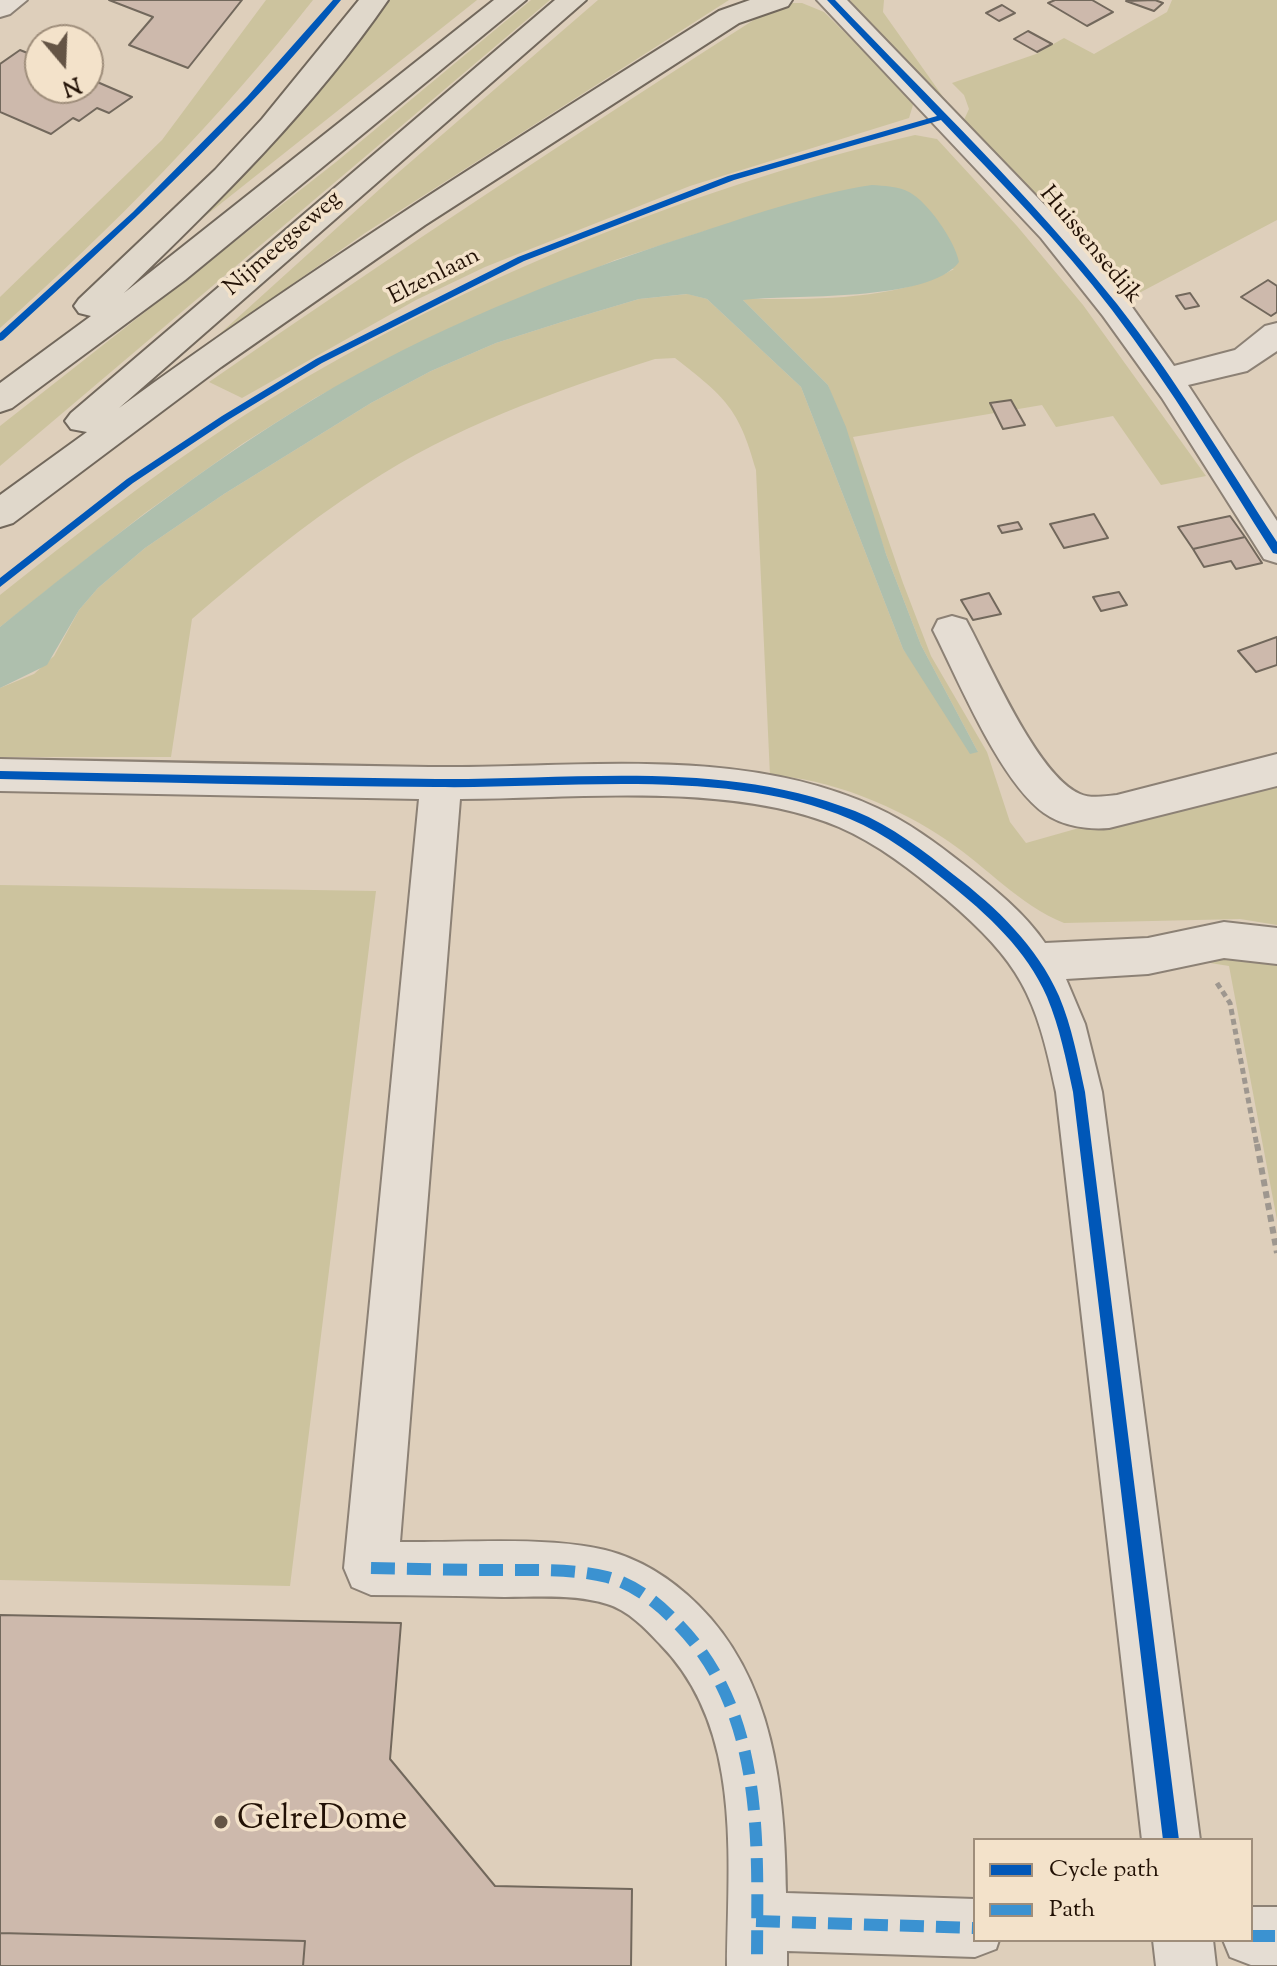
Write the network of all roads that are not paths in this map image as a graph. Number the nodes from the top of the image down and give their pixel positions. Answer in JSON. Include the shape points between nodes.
{"nodes":[{"id":1,"x":13,"y":0,"type":"edge"},
{"id":2,"x":374,"y":0,"type":"edge"},
{"id":3,"x":512,"y":0,"type":"edge"},
{"id":4,"x":572,"y":0,"type":"edge"},
{"id":5,"x":778,"y":0,"type":"edge"},
{"id":6,"x":831,"y":0,"type":"edge"},
{"id":7,"x":0,"y":8,"type":"edge"},
{"id":8,"x":1277,"y":334,"type":"edge"},
{"id":9,"x":1166,"y":379,"type":"junction"},
{"id":10,"x":0,"y":399,"type":"edge"},
{"id":11,"x":1223,"y":467,"type":"junction"},
{"id":12,"x":0,"y":493,"type":"edge"},
{"id":13,"x":1277,"y":511,"type":"edge"},
{"id":14,"x":0,"y":514,"type":"edge"},
{"id":15,"x":1277,"y":550,"type":"edge"},
{"id":16,"x":952,"y":630,"type":"dead end"},
{"id":17,"x":1277,"y":770,"type":"edge"},
{"id":18,"x":0,"y":775,"type":"edge"},
{"id":19,"x":441,"y":783,"type":"junction"},
{"id":20,"x":1277,"y":946,"type":"edge"},
{"id":21,"x":1036,"y":962,"type":"junction"},
{"id":22,"x":1171,"y":1838,"type":"edge"},
{"id":23,"x":973,"y":1928,"type":"edge"},
{"id":24,"x":1253,"y":1936,"type":"edge"},
{"id":25,"x":1277,"y":1936,"type":"edge"},
{"id":26,"x":1183,"y":1942,"type":"edge"},
{"id":27,"x":756,"y":1944,"type":"edge"},
{"id":28,"x":1186,"y":1966,"type":"edge"}],
"edges":[{"from":1,"to":7,"type":"street"},
{"from":2,"to":10,"type":"highway","via":[[226,177]]},
{"from":3,"to":10,"type":"highway","name":"Nijmeegseweg","via":[[173,273]]},
{"from":4,"to":12,"type":"highway","name":"Nijmeegseweg"},
{"from":5,"to":14,"type":"highway","via":[[729,17],[414,218],[209,359]]},
{"from":6,"to":9,"type":"street","name":"Huissensedijk","via":[[1052,231]]},
{"from":8,"to":9,"type":"street","via":[[1235,363]]},
{"from":9,"to":11,"type":"street","name":"Huissensedijk"},
{"from":11,"to":13,"type":"street"},
{"from":11,"to":15,"type":"street","name":"Huissensedijk"},
{"from":16,"to":17,"type":"street","via":[[1027,768],[1068,807],[1097,814],[1119,811]]},
{"from":18,"to":19,"type":"street"},
{"from":19,"to":21,"type":"street","via":[[710,783],[823,804],[914,849],[983,906]]},
{"from":19,"to":27,"type":"street","via":[[371,1568],[573,1571],[611,1578],[646,1595],[676,1619],[725,1682],[749,1760]]},
{"from":20,"to":21,"type":"street","via":[[1224,940],[1148,956]]},
{"from":21,"to":22,"type":"street","via":[[1067,1029],[1079,1092]]},
{"from":23,"to":27,"type":"street"},
{"from":24,"to":25,"type":"street"},
{"from":26,"to":28,"type":"street"}]}
